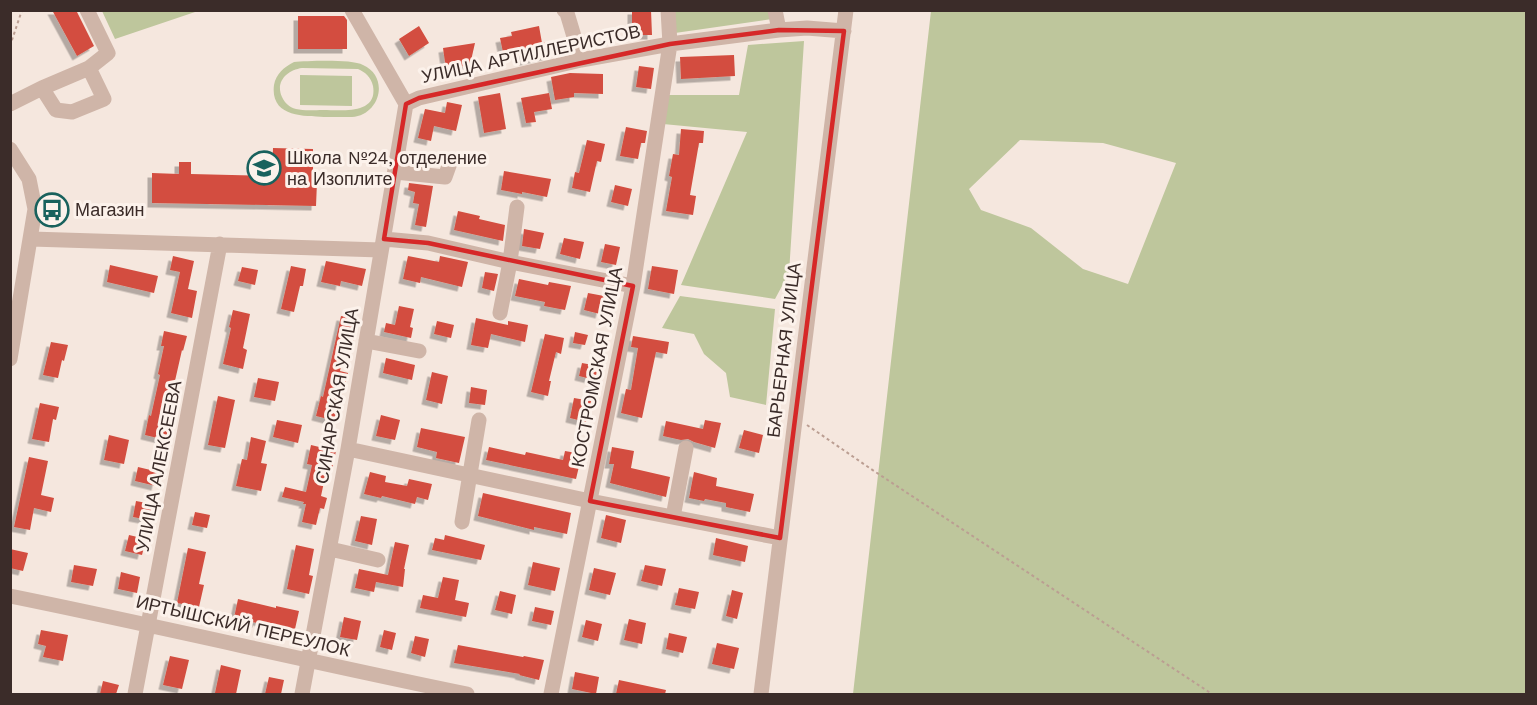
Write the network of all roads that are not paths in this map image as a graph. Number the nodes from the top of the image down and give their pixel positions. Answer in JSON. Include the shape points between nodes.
{"nodes":[{"id":1,"x":87,"y":10,"type":"edge"},
{"id":2,"x":352,"y":10,"type":"edge"},
{"id":3,"x":564,"y":10,"type":"edge"},
{"id":4,"x":668,"y":10,"type":"edge"},
{"id":5,"x":776,"y":10,"type":"edge"},
{"id":6,"x":846,"y":10,"type":"edge"},
{"id":7,"x":779,"y":30,"type":"junction"},
{"id":8,"x":844,"y":31,"type":"junction"},
{"id":9,"x":670,"y":44,"type":"junction"},
{"id":10,"x":580,"y":60,"type":"junction"},
{"id":11,"x":89,"y":68,"type":"junction"},
{"id":12,"x":42,"y":88,"type":"junction"},
{"id":13,"x":10,"y":104,"type":"edge"},
{"id":14,"x":406,"y":104,"type":"junction"},
{"id":15,"x":10,"y":149,"type":"edge"},
{"id":16,"x":450,"y":163,"type":"dead end"},
{"id":17,"x":395,"y":172,"type":"junction"},
{"id":18,"x":517,"y":207,"type":"dead end"},
{"id":19,"x":32,"y":239,"type":"junction"},
{"id":20,"x":220,"y":244,"type":"junction"},
{"id":21,"x":382,"y":244,"type":"junction"},
{"id":22,"x":510,"y":262,"type":"junction"},
{"id":23,"x":633,"y":286,"type":"junction"},
{"id":24,"x":500,"y":313,"type":"dead end"},
{"id":25,"x":366,"y":340,"type":"junction"},
{"id":26,"x":419,"y":351,"type":"dead end"},
{"id":27,"x":10,"y":359,"type":"edge"},
{"id":28,"x":479,"y":420,"type":"dead end"},
{"id":29,"x":687,"y":448,"type":"dead end"},
{"id":30,"x":348,"y":449,"type":"junction"},
{"id":31,"x":470,"y":474,"type":"junction"},
{"id":32,"x":590,"y":501,"type":"junction"},
{"id":33,"x":673,"y":517,"type":"junction"},
{"id":34,"x":462,"y":522,"type":"dead end"},
{"id":35,"x":780,"y":538,"type":"junction"},
{"id":36,"x":330,"y":549,"type":"junction"},
{"id":37,"x":378,"y":560,"type":"dead end"},
{"id":38,"x":10,"y":596,"type":"edge"},
{"id":39,"x":149,"y":625,"type":"junction"},
{"id":40,"x":309,"y":662,"type":"junction"},
{"id":41,"x":135,"y":694,"type":"edge"},
{"id":42,"x":302,"y":694,"type":"edge"},
{"id":43,"x":467,"y":694,"type":"edge"},
{"id":44,"x":551,"y":694,"type":"edge"},
{"id":45,"x":761,"y":694,"type":"edge"}],
"edges":[{"from":1,"to":11,"type":"street","via":[[108,53]]},
{"from":2,"to":14,"type":"street"},
{"from":3,"to":10,"type":"street"},
{"from":4,"to":9,"type":"street","name":"КОСТРОМСКАЯ УЛИЦА"},
{"from":5,"to":7,"type":"street"},
{"from":6,"to":8,"type":"street","name":"БАРЬЕРНАЯ УЛИЦА"},
{"from":7,"to":8,"type":"street","name":"УЛИЦА АРТИЛЛЕРИСТОВ"},
{"from":7,"to":9,"type":"street","name":"УЛИЦА АРТИЛЛЕРИСТОВ"},
{"from":8,"to":35,"type":"street","name":"БАРЬЕРНАЯ УЛИЦА"},
{"from":9,"to":10,"type":"street","name":"УЛИЦА АРТИЛЛЕРИСТОВ"},
{"from":9,"to":23,"type":"street","name":"КОСТРОМСКАЯ УЛИЦА"},
{"from":10,"to":14,"type":"street","name":"УЛИЦА АРТИЛЛЕРИСТОВ"},
{"from":11,"to":12,"type":"street"},
{"from":11,"to":12,"type":"street","via":[[104,99],[72,112],[56,110]]},
{"from":12,"to":13,"type":"street"},
{"from":14,"to":17,"type":"street","name":"СИНАРСКАЯ УЛИЦА"},
{"from":15,"to":19,"type":"street","via":[[29,179],[35,209]]},
{"from":16,"to":17,"type":"street","via":[[445,177]]},
{"from":17,"to":21,"type":"street","name":"СИНАРСКАЯ УЛИЦА"},
{"from":18,"to":22,"type":"street"},
{"from":19,"to":20,"type":"street"},
{"from":19,"to":27,"type":"street"},
{"from":20,"to":21,"type":"street"},
{"from":20,"to":39,"type":"street","name":"УЛИЦА АЛЕКСЕЕВА"},
{"from":21,"to":22,"type":"street","via":[[428,243]]},
{"from":21,"to":25,"type":"street","name":"СИНАРСКАЯ УЛИЦА"},
{"from":22,"to":23,"type":"street"},
{"from":22,"to":24,"type":"street"},
{"from":23,"to":32,"type":"street","name":"КОСТРОМСКАЯ УЛИЦА"},
{"from":25,"to":26,"type":"street"},
{"from":25,"to":30,"type":"street","name":"СИНАРСКАЯ УЛИЦА"},
{"from":28,"to":31,"type":"street"},
{"from":29,"to":33,"type":"street"},
{"from":30,"to":31,"type":"street"},
{"from":30,"to":36,"type":"street","name":"СИНАРСКАЯ УЛИЦА"},
{"from":31,"to":32,"type":"street"},
{"from":31,"to":34,"type":"street"},
{"from":32,"to":33,"type":"street"},
{"from":32,"to":44,"type":"street","name":"КОСТРОМСКАЯ УЛИЦА"},
{"from":33,"to":35,"type":"street"},
{"from":35,"to":45,"type":"street","name":"БАРЬЕРНАЯ УЛИЦА"},
{"from":36,"to":37,"type":"street"},
{"from":36,"to":40,"type":"street","name":"СИНАРСКАЯ УЛИЦА"},
{"from":38,"to":39,"type":"street","name":"ИРТЫШСКИЙ ПЕРЕУЛОК"},
{"from":39,"to":40,"type":"street","name":"ИРТЫШСКИЙ ПЕРЕУЛОК"},
{"from":39,"to":41,"type":"street","name":"УЛИЦА АЛЕКСЕЕВА"},
{"from":40,"to":42,"type":"street","name":"СИНАРСКАЯ УЛИЦА"},
{"from":40,"to":43,"type":"street","name":"ИРТЫШСКИЙ ПЕРЕУЛОК"}]}
